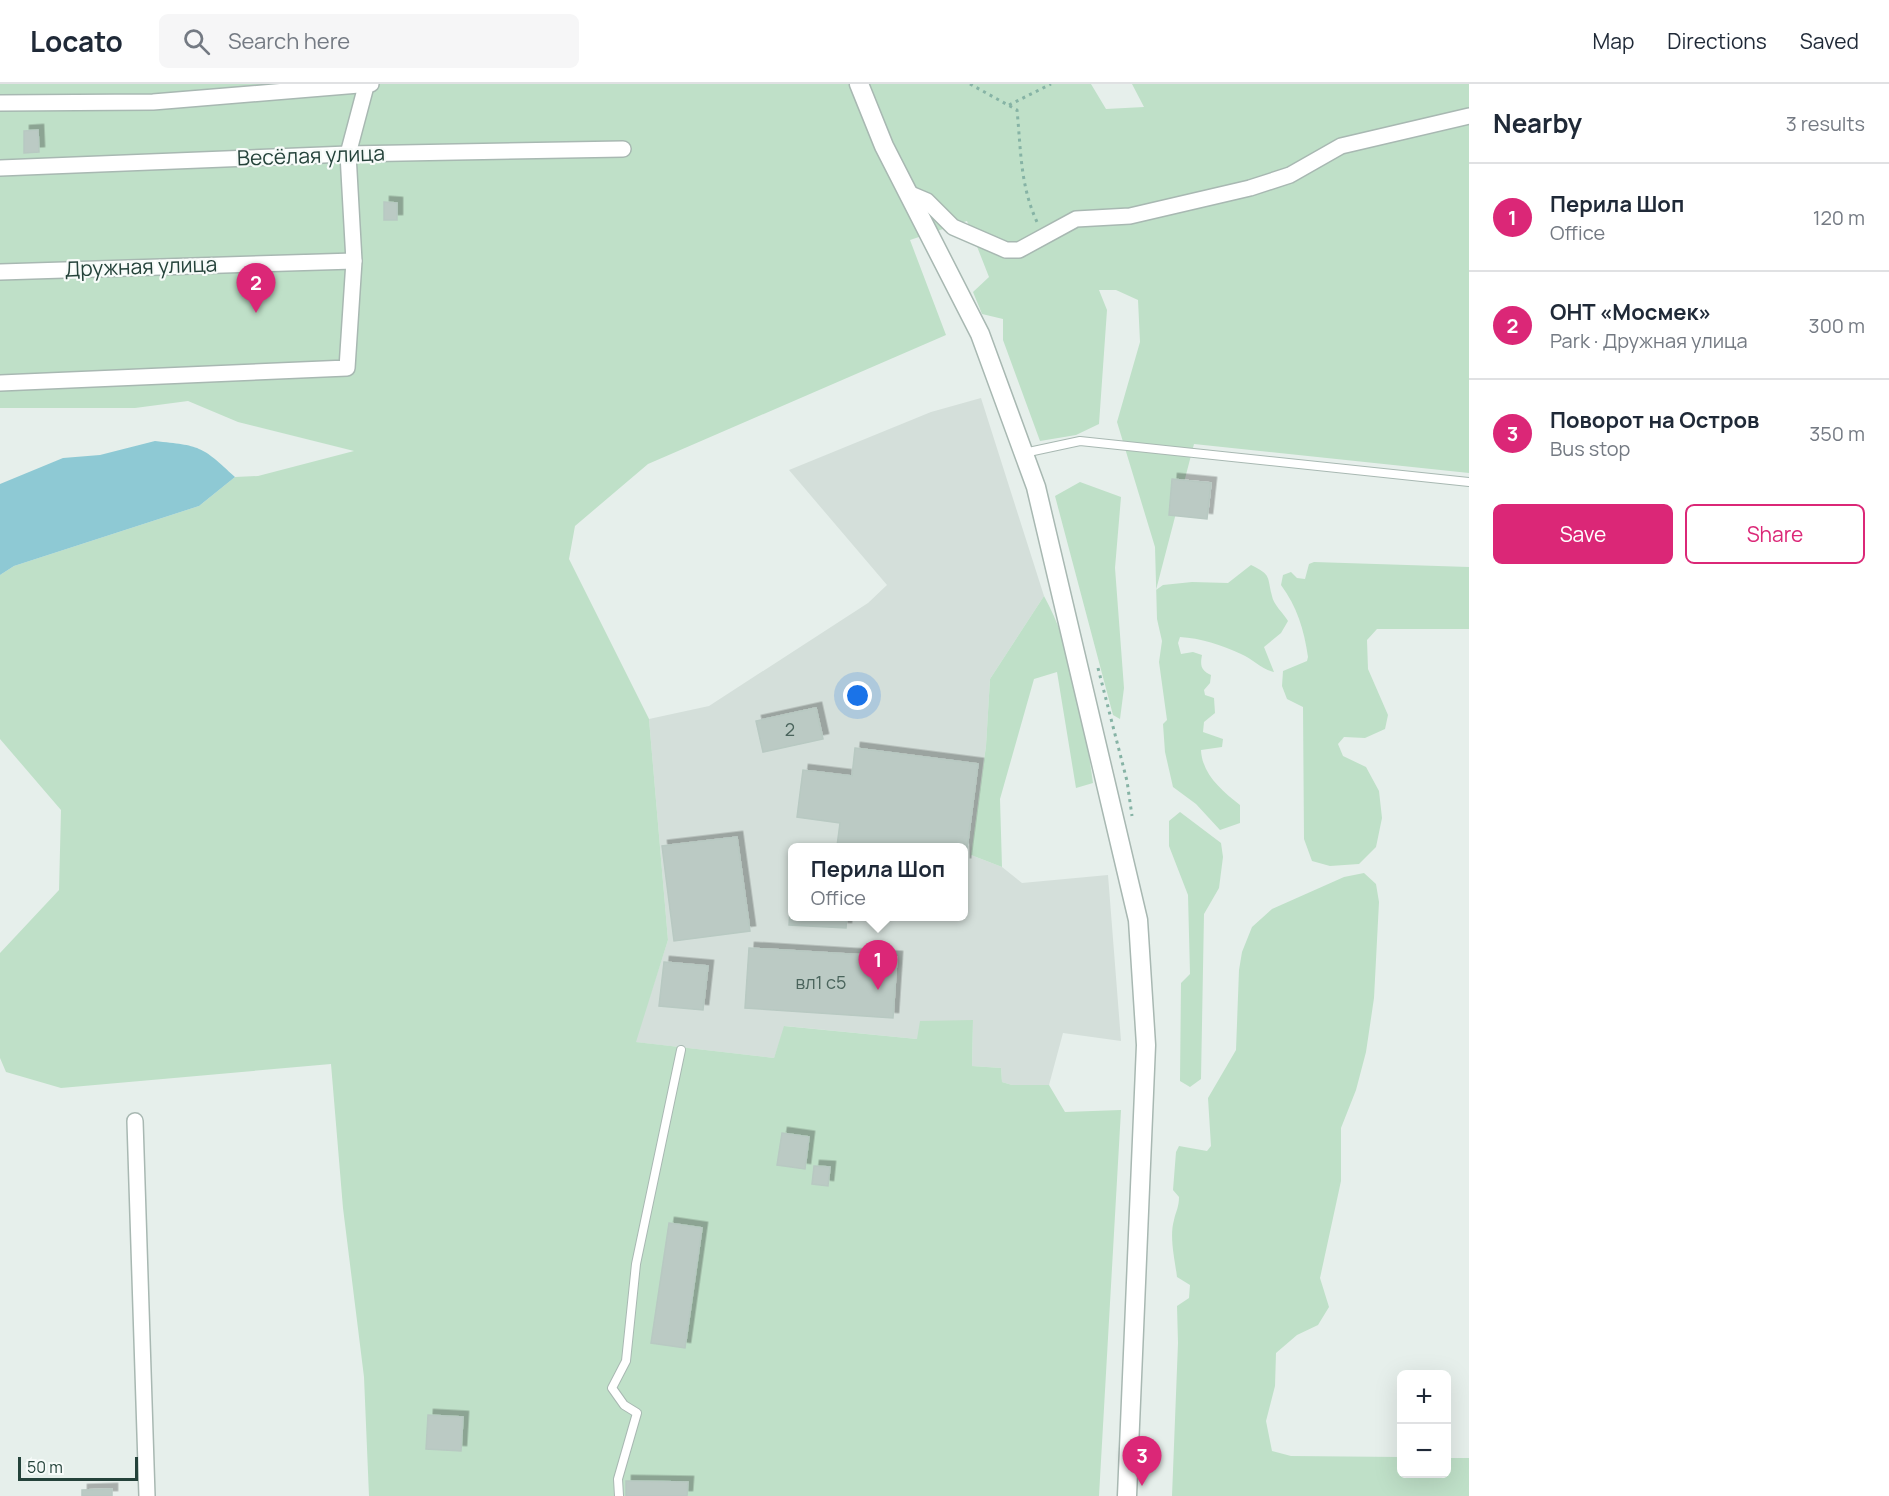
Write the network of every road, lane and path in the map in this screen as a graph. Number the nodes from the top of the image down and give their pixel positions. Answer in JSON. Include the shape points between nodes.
{"nodes":[{"id":1,"x":860,"y":84,"type":"edge"},
{"id":2,"x":970,"y":84,"type":"edge"},
{"id":3,"x":1051,"y":84,"type":"edge"},
{"id":4,"x":368,"y":85,"type":"edge"},
{"id":5,"x":0,"y":102,"type":"edge"},
{"id":6,"x":1009,"y":105,"type":"junction"},
{"id":7,"x":1469,"y":116,"type":"edge"},
{"id":8,"x":623,"y":149,"type":"dead end"},
{"id":9,"x":348,"y":154,"type":"junction"},
{"id":10,"x":0,"y":168,"type":"edge"},
{"id":11,"x":908,"y":193,"type":"junction"},
{"id":12,"x":1044,"y":236,"type":"junction"},
{"id":13,"x":354,"y":261,"type":"junction"},
{"id":14,"x":0,"y":272,"type":"edge"},
{"id":15,"x":0,"y":383,"type":"edge"},
{"id":16,"x":1024,"y":453,"type":"junction"},
{"id":17,"x":1469,"y":482,"type":"edge"},
{"id":18,"x":1097,"y":665,"type":"dead end"},
{"id":19,"x":1134,"y":827,"type":"dead end"},
{"id":20,"x":681,"y":1050,"type":"dead end"},
{"id":21,"x":135,"y":1121,"type":"dead end"},
{"id":22,"x":147,"y":1496,"type":"edge"},
{"id":23,"x":618,"y":1496,"type":"edge"},
{"id":24,"x":1127,"y":1496,"type":"edge"}],
"edges":[{"from":1,"to":11,"type":"street","via":[[884,146]]},
{"from":2,"to":6,"type":"path"},
{"from":3,"to":6,"type":"path"},
{"from":4,"to":5,"type":"street","via":[[153,102]]},
{"from":4,"to":9,"type":"street"},
{"from":6,"to":12,"type":"path","via":[[1017,110],[1021,176],[1027,202]]},
{"from":7,"to":12,"type":"street","via":[[1341,146],[1290,175],[1250,188],[1130,216],[1076,219]]},
{"from":8,"to":9,"type":"street","name":"Весёлая улица"},
{"from":9,"to":10,"type":"street","name":"Весёлая улица"},
{"from":9,"to":13,"type":"street"},
{"from":11,"to":12,"type":"street","via":[[927,201],[953,227],[1006,250],[1019,249]]},
{"from":11,"to":16,"type":"street","via":[[980,334]]},
{"from":13,"to":14,"type":"street","name":"Дружная улица"},
{"from":13,"to":15,"type":"street","via":[[347,368]]},
{"from":16,"to":17,"type":"lane","via":[[1080,441]]},
{"from":16,"to":24,"type":"street","via":[[1036,487],[1138,920],[1146,1045]]},
{"from":18,"to":19,"type":"path","via":[[1127,781]]},
{"from":20,"to":23,"type":"lane","via":[[636,1264],[626,1361],[612,1388],[624,1405],[637,1413],[618,1479]]},
{"from":21,"to":22,"type":"street"}]}
